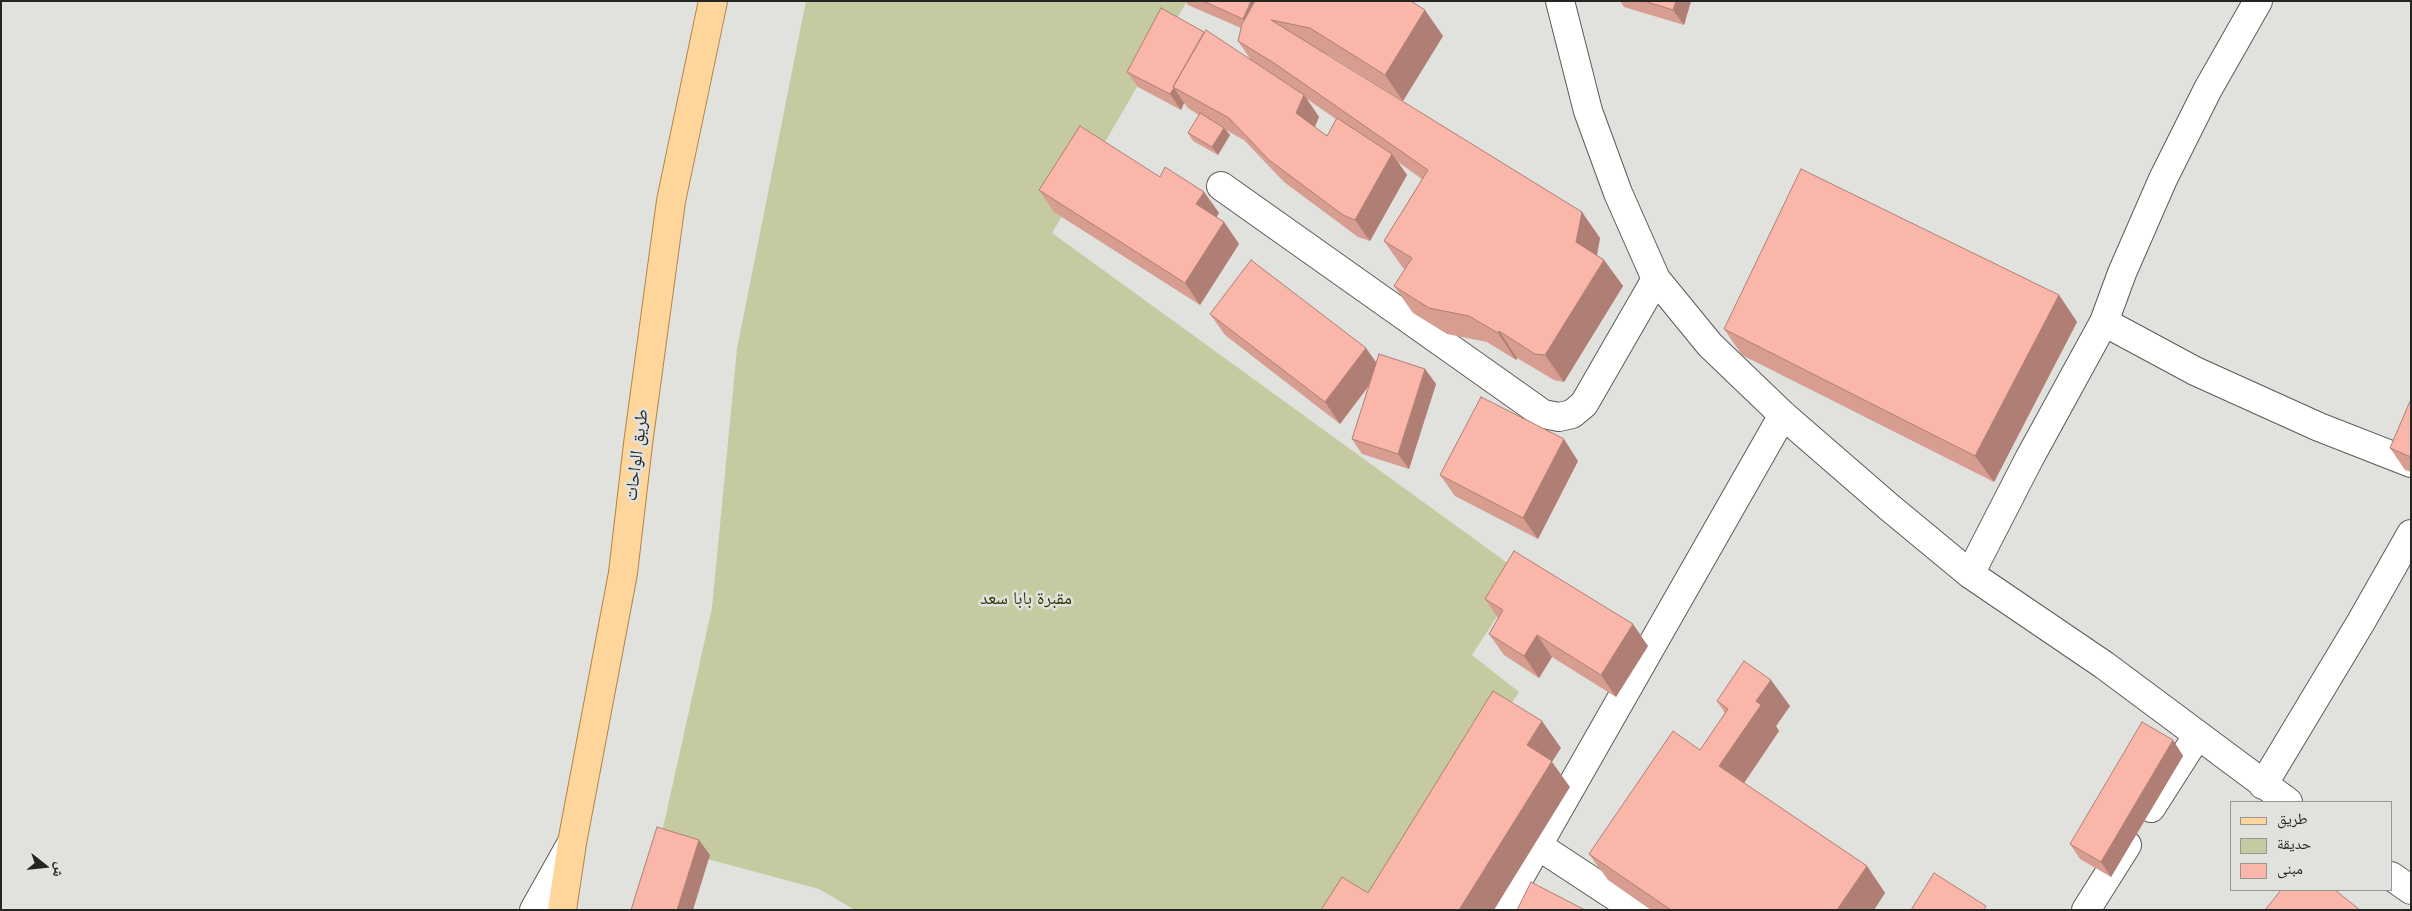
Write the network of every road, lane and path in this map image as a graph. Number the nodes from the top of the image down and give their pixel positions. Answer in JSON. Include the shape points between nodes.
{"nodes":[{"id":1,"x":713,"y":1,"type":"edge"},
{"id":2,"x":1560,"y":1,"type":"edge"},
{"id":3,"x":2258,"y":1,"type":"edge"},
{"id":4,"x":1221,"y":186,"type":"dead end"},
{"id":5,"x":1656,"y":279,"type":"junction"},
{"id":6,"x":2104,"y":322,"type":"junction"},
{"id":7,"x":1783,"y":415,"type":"junction"},
{"id":8,"x":2411,"y":463,"type":"edge"},
{"id":9,"x":2411,"y":534,"type":"edge"},
{"id":10,"x":1970,"y":574,"type":"junction"},
{"id":11,"x":2197,"y":736,"type":"junction"},
{"id":12,"x":2263,"y":784,"type":"junction"},
{"id":13,"x":2287,"y":801,"type":"edge"},
{"id":14,"x":572,"y":843,"type":"junction"},
{"id":15,"x":1537,"y":845,"type":"junction"},
{"id":16,"x":2392,"y":877,"type":"edge"},
{"id":17,"x":2411,"y":890,"type":"edge"},
{"id":18,"x":534,"y":910,"type":"edge"},
{"id":19,"x":562,"y":910,"type":"edge"},
{"id":20,"x":1501,"y":910,"type":"edge"},
{"id":21,"x":1636,"y":910,"type":"edge"},
{"id":22,"x":2086,"y":910,"type":"edge"}],
"edges":[{"from":1,"to":14,"type":"main road","name":"طريق الواحات","via":[[671,201],[623,572]]},
{"from":2,"to":5,"type":"street","via":[[1588,110],[1618,193]]},
{"from":3,"to":6,"type":"street","via":[[2208,89],[2163,179]]},
{"from":4,"to":5,"type":"street","via":[[1543,414],[1559,417],[1572,414],[1584,404]]},
{"from":5,"to":7,"type":"street","via":[[1710,345]]},
{"from":6,"to":8,"type":"street","via":[[2195,371],[2319,427]]},
{"from":6,"to":10,"type":"street"},
{"from":7,"to":10,"type":"street"},
{"from":7,"to":15,"type":"street"},
{"from":9,"to":12,"type":"street"},
{"from":10,"to":11,"type":"street","via":[[2104,665]]},
{"from":11,"to":12,"type":"street"},
{"from":11,"to":22,"type":"street"},
{"from":12,"to":13,"type":"street"},
{"from":14,"to":18,"type":"street"},
{"from":14,"to":19,"type":"main road","name":"طريق الواحات"},
{"from":15,"to":20,"type":"street"},
{"from":15,"to":21,"type":"street"},
{"from":16,"to":17,"type":"street"}]}
